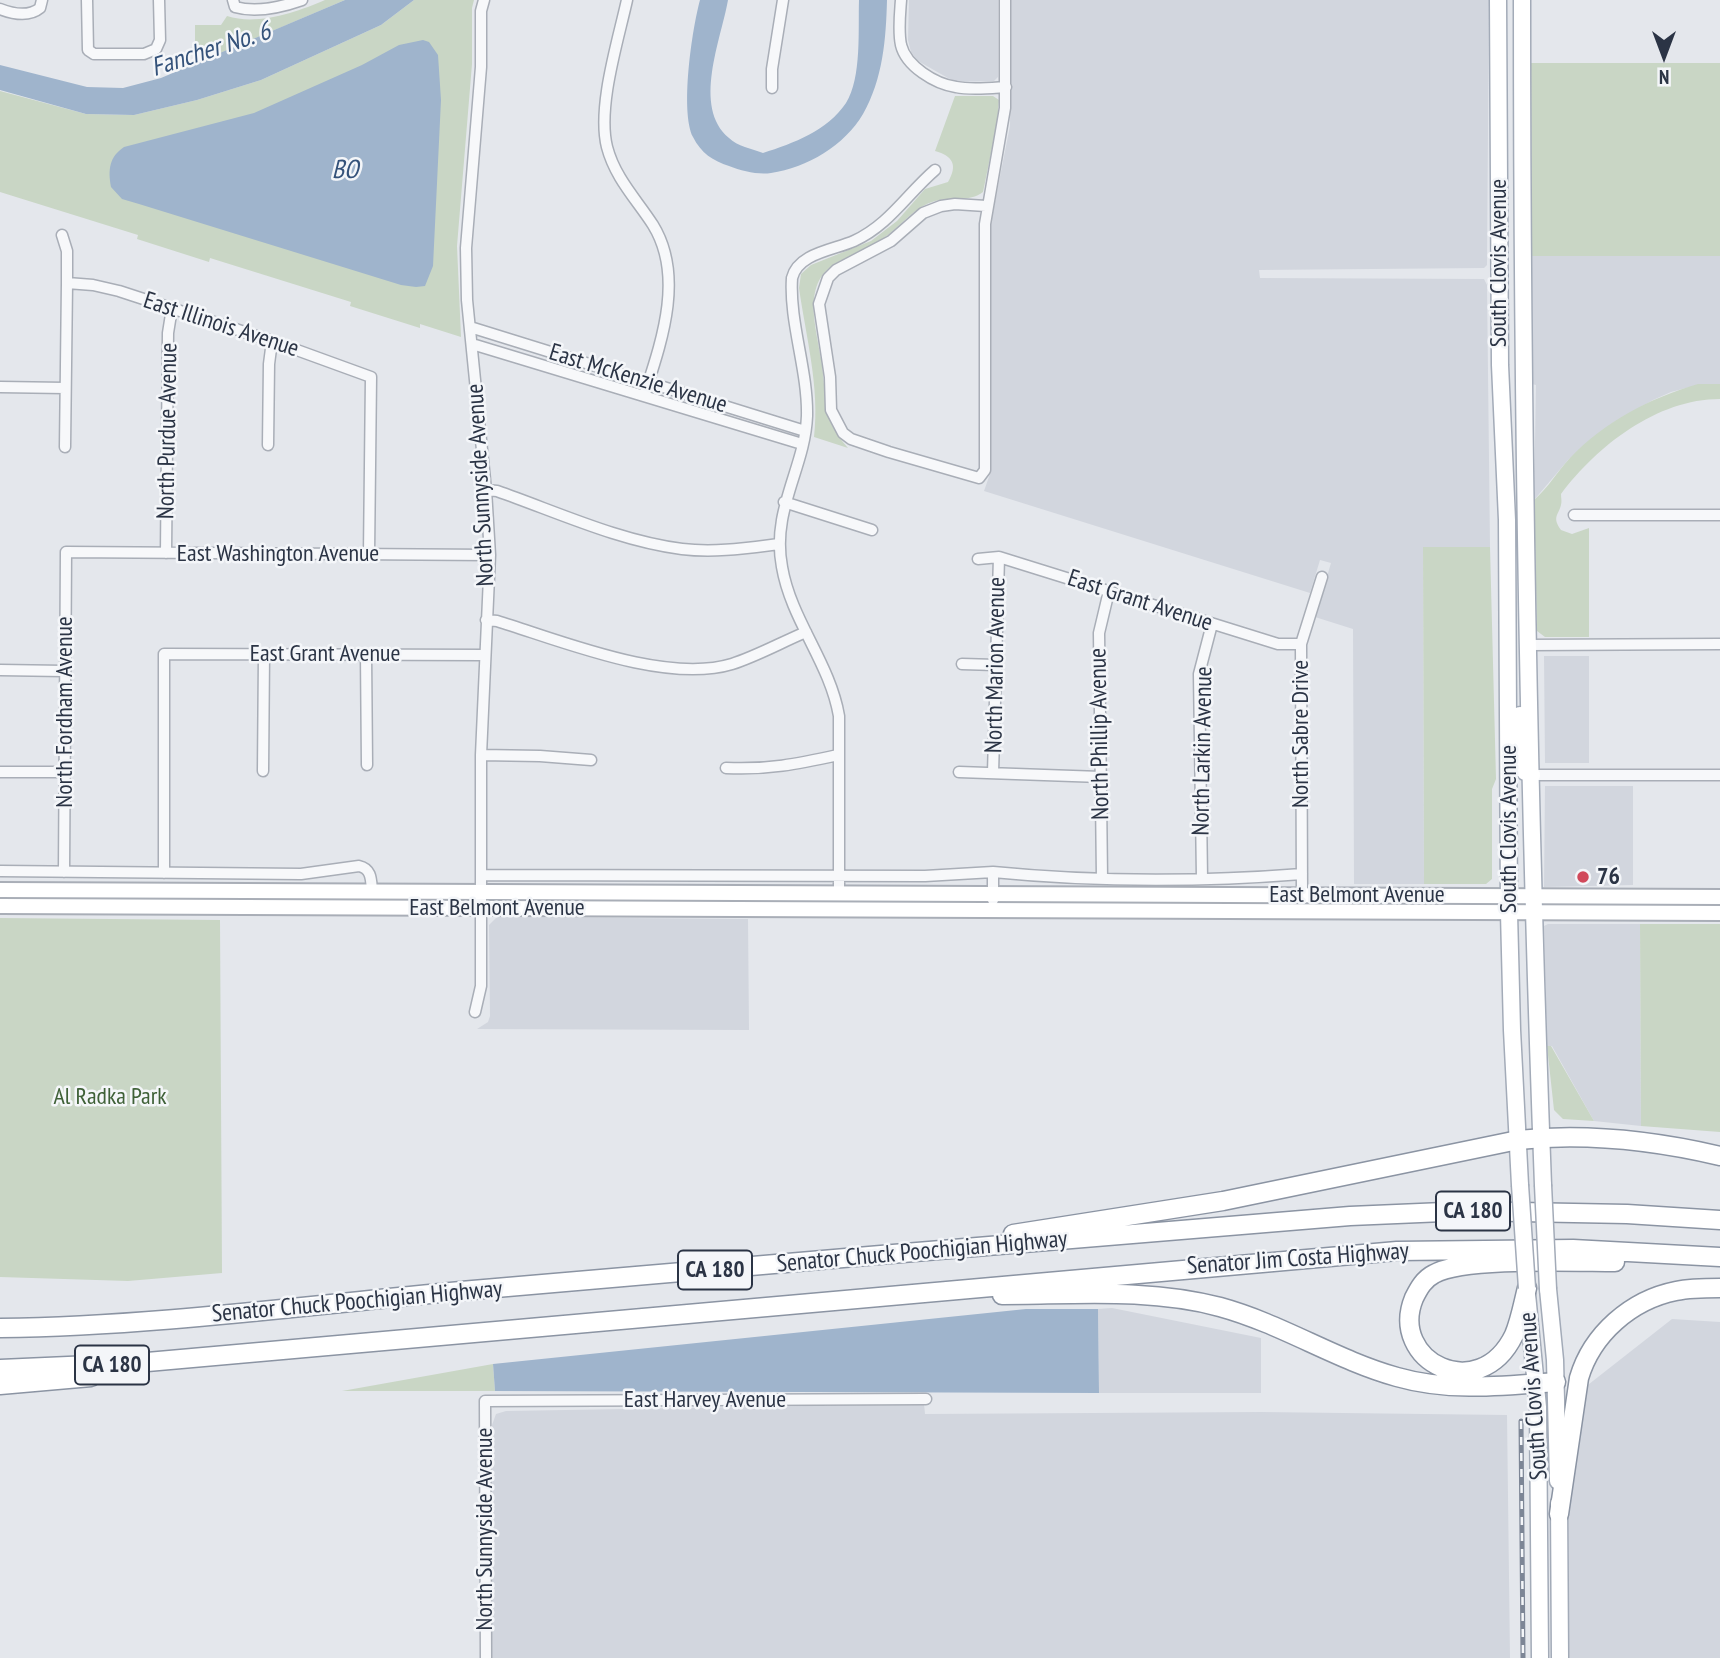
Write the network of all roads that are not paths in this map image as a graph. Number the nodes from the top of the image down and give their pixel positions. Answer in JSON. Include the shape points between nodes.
{"nodes":[{"id":1,"x":41,"y":0,"type":"edge"},
{"id":2,"x":87,"y":0,"type":"edge"},
{"id":3,"x":159,"y":0,"type":"edge"},
{"id":4,"x":302,"y":0,"type":"edge"},
{"id":5,"x":484,"y":0,"type":"edge"},
{"id":6,"x":627,"y":0,"type":"edge"},
{"id":7,"x":783,"y":0,"type":"edge"},
{"id":8,"x":901,"y":0,"type":"edge"},
{"id":9,"x":1005,"y":0,"type":"edge"},
{"id":10,"x":1498,"y":0,"type":"edge"},
{"id":11,"x":1522,"y":0,"type":"edge"},
{"id":12,"x":234,"y":4,"type":"edge"},
{"id":13,"x":0,"y":9,"type":"edge"},
{"id":14,"x":1006,"y":87,"type":"junction"},
{"id":15,"x":1499,"y":87,"type":"junction"},
{"id":16,"x":772,"y":88,"type":"dead end"},
{"id":17,"x":935,"y":170,"type":"dead end"},
{"id":18,"x":986,"y":206,"type":"junction"},
{"id":19,"x":1522,"y":208,"type":"junction"},
{"id":20,"x":62,"y":235,"type":"dead end"},
{"id":21,"x":67,"y":283,"type":"junction"},
{"id":22,"x":172,"y":309,"type":"junction"},
{"id":23,"x":470,"y":327,"type":"junction"},
{"id":24,"x":272,"y":341,"type":"junction"},
{"id":25,"x":472,"y":344,"type":"junction"},
{"id":26,"x":649,"y":382,"type":"junction"},
{"id":27,"x":0,"y":387,"type":"edge"},
{"id":28,"x":65,"y":388,"type":"junction"},
{"id":29,"x":644,"y":396,"type":"junction"},
{"id":30,"x":805,"y":431,"type":"junction"},
{"id":31,"x":268,"y":444,"type":"dead end"},
{"id":32,"x":802,"y":444,"type":"junction"},
{"id":33,"x":65,"y":447,"type":"dead end"},
{"id":34,"x":486,"y":490,"type":"junction"},
{"id":35,"x":785,"y":502,"type":"junction"},
{"id":36,"x":1720,"y":515,"type":"edge"},
{"id":37,"x":1574,"y":516,"type":"dead end"},
{"id":38,"x":872,"y":530,"type":"dead end"},
{"id":39,"x":779,"y":544,"type":"junction"},
{"id":40,"x":66,"y":552,"type":"joint"},
{"id":41,"x":166,"y":553,"type":"junction"},
{"id":42,"x":369,"y":554,"type":"junction"},
{"id":43,"x":489,"y":555,"type":"junction"},
{"id":44,"x":999,"y":557,"type":"junction"},
{"id":45,"x":978,"y":559,"type":"dead end"},
{"id":46,"x":1322,"y":577,"type":"dead end"},
{"id":47,"x":1110,"y":591,"type":"junction"},
{"id":48,"x":1507,"y":597,"type":"junction"},
{"id":49,"x":486,"y":620,"type":"junction"},
{"id":50,"x":1212,"y":624,"type":"junction"},
{"id":51,"x":806,"y":632,"type":"junction"},
{"id":52,"x":1720,"y":644,"type":"edge"},
{"id":53,"x":1301,"y":645,"type":"junction"},
{"id":54,"x":1528,"y":645,"type":"junction"},
{"id":55,"x":264,"y":654,"type":"junction"},
{"id":56,"x":366,"y":654,"type":"junction"},
{"id":57,"x":485,"y":655,"type":"junction"},
{"id":58,"x":962,"y":664,"type":"dead end"},
{"id":59,"x":996,"y":665,"type":"junction"},
{"id":60,"x":1508,"y":668,"type":"junction"},
{"id":61,"x":0,"y":670,"type":"edge"},
{"id":62,"x":64,"y":671,"type":"junction"},
{"id":63,"x":1530,"y":718,"type":"junction"},
{"id":64,"x":481,"y":755,"type":"junction"},
{"id":65,"x":838,"y":755,"type":"junction"},
{"id":66,"x":591,"y":761,"type":"dead end"},
{"id":67,"x":367,"y":765,"type":"dead end"},
{"id":68,"x":726,"y":768,"type":"dead end"},
{"id":69,"x":263,"y":771,"type":"dead end"},
{"id":70,"x":0,"y":772,"type":"edge"},
{"id":71,"x":65,"y":772,"type":"junction"},
{"id":72,"x":959,"y":772,"type":"dead end"},
{"id":73,"x":993,"y":773,"type":"junction"},
{"id":74,"x":1532,"y":775,"type":"junction"},
{"id":75,"x":1720,"y":775,"type":"edge"},
{"id":76,"x":1101,"y":777,"type":"junction"},
{"id":77,"x":0,"y":871,"type":"edge"},
{"id":78,"x":993,"y":872,"type":"junction"},
{"id":79,"x":64,"y":873,"type":"junction"},
{"id":80,"x":164,"y":873,"type":"junction"},
{"id":81,"x":1302,"y":874,"type":"junction"},
{"id":82,"x":482,"y":875,"type":"junction"},
{"id":83,"x":839,"y":876,"type":"junction"},
{"id":84,"x":1102,"y":878,"type":"junction"},
{"id":85,"x":1202,"y":878,"type":"junction"},
{"id":86,"x":0,"y":890,"type":"edge"},
{"id":87,"x":280,"y":890,"type":"junction"},
{"id":88,"x":372,"y":891,"type":"junction"},
{"id":89,"x":482,"y":892,"type":"junction"},
{"id":90,"x":839,"y":894,"type":"junction"},
{"id":91,"x":993,"y":894,"type":"junction"},
{"id":92,"x":1302,"y":894,"type":"junction"},
{"id":93,"x":1720,"y":897,"type":"edge"},
{"id":94,"x":1509,"y":905,"type":"junction"},
{"id":95,"x":1534,"y":905,"type":"junction"},
{"id":96,"x":0,"y":906,"type":"edge"},
{"id":97,"x":178,"y":906,"type":"junction"},
{"id":98,"x":482,"y":908,"type":"junction"},
{"id":99,"x":994,"y":911,"type":"junction"},
{"id":100,"x":1720,"y":913,"type":"edge"},
{"id":101,"x":475,"y":1012,"type":"dead end"},
{"id":102,"x":1542,"y":1137,"type":"junction"},
{"id":103,"x":1518,"y":1140,"type":"junction"},
{"id":104,"x":1720,"y":1156,"type":"edge"},
{"id":105,"x":1720,"y":1220,"type":"edge"},
{"id":106,"x":870,"y":1256,"type":"junction"},
{"id":107,"x":1720,"y":1259,"type":"edge"},
{"id":108,"x":1527,"y":1288,"type":"junction"},
{"id":109,"x":1720,"y":1288,"type":"edge"},
{"id":110,"x":876,"y":1296,"type":"junction"},
{"id":111,"x":0,"y":1316,"type":"edge"},
{"id":112,"x":116,"y":1323,"type":"junction"},
{"id":113,"x":0,"y":1328,"type":"edge"},
{"id":114,"x":223,"y":1355,"type":"junction"},
{"id":115,"x":0,"y":1368,"type":"edge"},
{"id":116,"x":1556,"y":1382,"type":"junction"},
{"id":117,"x":1537,"y":1383,"type":"junction"},
{"id":118,"x":0,"y":1385,"type":"edge"},
{"id":119,"x":926,"y":1399,"type":"dead end"},
{"id":120,"x":485,"y":1401,"type":"joint"},
{"id":121,"x":1539,"y":1469,"type":"junction"},
{"id":122,"x":1559,"y":1514,"type":"junction"},
{"id":123,"x":1559,"y":1603,"type":"junction"},
{"id":124,"x":486,"y":1658,"type":"edge"},
{"id":125,"x":1540,"y":1658,"type":"edge"},
{"id":126,"x":1560,"y":1658,"type":"edge"}],
"edges":[{"from":1,"to":13,"type":"street","via":[[35,12]]},
{"from":2,"to":3,"type":"street","via":[[88,50],[94,54],[144,54],[156,49],[159,40]]},
{"from":4,"to":12,"type":"street","via":[[251,10]]},
{"from":5,"to":23,"type":"street","name":"North Sunnyside Avenue","via":[[467,217]]},
{"from":6,"to":26,"type":"street","via":[[604,128],[613,165],[654,226],[666,263],[665,326]]},
{"from":7,"to":16,"type":"street"},
{"from":8,"to":14,"type":"street","via":[[901,44],[908,60],[943,84]]},
{"from":9,"to":14,"type":"street"},
{"from":10,"to":15,"type":"main road","name":"South Clovis Avenue"},
{"from":11,"to":19,"type":"main road","name":"South Clovis Avenue"},
{"from":14,"to":18,"type":"street"},
{"from":15,"to":19,"type":"main road","via":[[1507,90],[1511,99],[1512,164]]},
{"from":15,"to":48,"type":"main road","name":"South Clovis Avenue"},
{"from":17,"to":30,"type":"street","via":[[888,220],[857,240],[808,258],[793,272]]},
{"from":18,"to":18,"type":"street","via":[[985,470],[979,478],[889,452],[843,433],[831,411],[819,304],[828,278],[836,270],[891,241],[923,214],[955,204]]},
{"from":19,"to":54,"type":"main road","name":"South Clovis Avenue"},
{"from":20,"to":21,"type":"street"},
{"from":21,"to":22,"type":"street","name":"East Illinois Avenue","via":[[119,291]]},
{"from":21,"to":28,"type":"street"},
{"from":22,"to":24,"type":"street","name":"East Illinois Avenue"},
{"from":22,"to":41,"type":"street","name":"North Purdue Avenue"},
{"from":23,"to":25,"type":"street","name":"North Sunnyside Avenue"},
{"from":23,"to":26,"type":"street","name":"East McKenzie Avenue"},
{"from":24,"to":31,"type":"street"},
{"from":24,"to":42,"type":"street","name":"East Illinois Avenue","via":[[371,376]]},
{"from":25,"to":29,"type":"street","name":"East McKenzie Avenue"},
{"from":25,"to":34,"type":"street","name":"North Sunnyside Avenue"},
{"from":26,"to":29,"type":"street"},
{"from":26,"to":30,"type":"street","name":"East McKenzie Avenue"},
{"from":27,"to":28,"type":"street"},
{"from":28,"to":33,"type":"street"},
{"from":29,"to":32,"type":"street","name":"East McKenzie Avenue"},
{"from":30,"to":32,"type":"street"},
{"from":32,"to":35,"type":"street"},
{"from":34,"to":39,"type":"street","via":[[631,538],[682,549]]},
{"from":34,"to":43,"type":"street","name":"North Sunnyside Avenue"},
{"from":35,"to":38,"type":"street"},
{"from":35,"to":39,"type":"street"},
{"from":36,"to":37,"type":"street"},
{"from":39,"to":51,"type":"street","via":[[785,582]]},
{"from":40,"to":41,"type":"street","name":"East Washington Avenue"},
{"from":40,"to":62,"type":"street","name":"North Fordham Avenue"},
{"from":41,"to":42,"type":"street","name":"East Washington Avenue"},
{"from":42,"to":43,"type":"street","name":"East Washington Avenue"},
{"from":43,"to":49,"type":"street","name":"North Sunnyside Avenue"},
{"from":44,"to":45,"type":"street","name":"East Grant Avenue"},
{"from":44,"to":47,"type":"street","name":"East Grant Avenue"},
{"from":44,"to":59,"type":"street","name":"North Marion Avenue"},
{"from":46,"to":53,"type":"street","name":"North Sabre Drive"},
{"from":47,"to":50,"type":"street","name":"East Grant Avenue"},
{"from":47,"to":76,"type":"street","name":"North Phillip Avenue","via":[[1099,634]]},
{"from":48,"to":60,"type":"main road","name":"South Clovis Avenue"},
{"from":48,"to":63,"type":"main road","via":[[1517,607],[1518,676]]},
{"from":49,"to":51,"type":"street","via":[[646,666],[696,669],[731,664]]},
{"from":49,"to":57,"type":"street","name":"North Sunnyside Avenue"},
{"from":50,"to":53,"type":"street","name":"East Grant Avenue","via":[[1278,644]]},
{"from":50,"to":85,"type":"street","name":"North Larkin Avenue","via":[[1199,674]]},
{"from":51,"to":65,"type":"street","via":[[837,704]]},
{"from":52,"to":54,"type":"street"},
{"from":53,"to":81,"type":"street","name":"North Sabre Drive"},
{"from":54,"to":63,"type":"main road","name":"South Clovis Avenue"},
{"from":55,"to":56,"type":"street","name":"East Grant Avenue"},
{"from":55,"to":69,"type":"street"},
{"from":55,"to":80,"type":"street","name":"East Grant Avenue","via":[[164,654]]},
{"from":56,"to":57,"type":"street","name":"East Grant Avenue"},
{"from":56,"to":67,"type":"street"},
{"from":57,"to":64,"type":"street","name":"North Sunnyside Avenue"},
{"from":58,"to":59,"type":"street"},
{"from":59,"to":73,"type":"street","name":"North Marion Avenue"},
{"from":60,"to":74,"type":"main road","via":[[1520,708],[1520,762],[1524,772]]},
{"from":60,"to":94,"type":"main road","name":"South Clovis Avenue"},
{"from":61,"to":62,"type":"street"},
{"from":62,"to":71,"type":"street","name":"North Fordham Avenue"},
{"from":63,"to":74,"type":"main road","name":"South Clovis Avenue"},
{"from":64,"to":66,"type":"street"},
{"from":64,"to":82,"type":"street","name":"North Sunnyside Avenue"},
{"from":65,"to":68,"type":"street","via":[[760,770]]},
{"from":65,"to":83,"type":"street"},
{"from":70,"to":71,"type":"street"},
{"from":71,"to":79,"type":"street","name":"North Fordham Avenue"},
{"from":72,"to":73,"type":"street"},
{"from":73,"to":76,"type":"street"},
{"from":74,"to":75,"type":"street"},
{"from":74,"to":95,"type":"main road","name":"South Clovis Avenue"},
{"from":76,"to":84,"type":"street","name":"North Phillip Avenue"},
{"from":77,"to":79,"type":"street"},
{"from":78,"to":83,"type":"street","name":"East Belmont Avenue"},
{"from":78,"to":84,"type":"street","name":"East Belmont Avenue"},
{"from":78,"to":91,"type":"street"},
{"from":79,"to":80,"type":"street"},
{"from":80,"to":88,"type":"street","via":[[300,874],[359,866],[370,872]]},
{"from":81,"to":85,"type":"street","name":"East Belmont Avenue"},
{"from":81,"to":92,"type":"street","name":"North Sabre Drive"},
{"from":82,"to":83,"type":"street","name":"East Belmont Avenue"},
{"from":82,"to":89,"type":"street","name":"North Sunnyside Avenue"},
{"from":83,"to":90,"type":"street"},
{"from":84,"to":85,"type":"street","name":"East Belmont Avenue"},
{"from":86,"to":87,"type":"street","name":"East Belmont Avenue"},
{"from":87,"to":88,"type":"street","name":"East Belmont Avenue"},
{"from":87,"to":97,"type":"street","via":[[245,898],[184,899]]},
{"from":88,"to":89,"type":"street","name":"East Belmont Avenue"},
{"from":89,"to":90,"type":"street","name":"East Belmont Avenue"},
{"from":89,"to":98,"type":"street","name":"North Sunnyside Avenue"},
{"from":90,"to":91,"type":"street","name":"East Belmont Avenue"},
{"from":91,"to":92,"type":"street","name":"East Belmont Avenue"},
{"from":91,"to":99,"type":"street"},
{"from":92,"to":94,"type":"street","name":"East Belmont Avenue"},
{"from":93,"to":95,"type":"street","name":"East Belmont Avenue"},
{"from":94,"to":95,"type":"street","name":"East Belmont Avenue"},
{"from":94,"to":99,"type":"street","name":"East Belmont Avenue"},
{"from":94,"to":103,"type":"main road","name":"South Clovis Avenue"},
{"from":95,"to":100,"type":"street","name":"East Belmont Avenue"},
{"from":95,"to":102,"type":"main road","name":"South Clovis Avenue"},
{"from":96,"to":97,"type":"street","name":"East Belmont Avenue"},
{"from":97,"to":98,"type":"street","name":"East Belmont Avenue"},
{"from":98,"to":99,"type":"street","name":"East Belmont Avenue"},
{"from":98,"to":101,"type":"street","name":"North Sunnyside Avenue","via":[[481,986]]},
{"from":102,"to":103,"type":"highway"},
{"from":102,"to":104,"type":"highway","via":[[1627,1142]]},
{"from":102,"to":116,"type":"main road","name":"South Clovis Avenue","bridge":true},
{"from":103,"to":106,"type":"highway","via":[[1223,1201]]},
{"from":103,"to":108,"type":"main road","name":"South Clovis Avenue","bridge":true},
{"from":105,"to":106,"type":"highway","name":"Senator Chuck Poochigian Highway","number":"CA 180","via":[[1443,1212]]},
{"from":106,"to":112,"type":"highway","name":"Senator Chuck Poochigian Highway","number":"CA 180"},
{"from":107,"to":108,"type":"highway","via":[[1500,1263],[1443,1270],[1426,1280],[1412,1303],[1410,1323],[1415,1342],[1425,1357],[1441,1367],[1461,1373],[1482,1369],[1509,1343]]},
{"from":107,"to":110,"type":"highway","name":"Senator Jim Costa Highway","number":"CA 180","via":[[1573,1249],[1397,1251]]},
{"from":108,"to":117,"type":"main road","name":"South Clovis Avenue"},
{"from":109,"to":122,"type":"highway","via":[[1679,1290],[1652,1298],[1628,1311],[1600,1338],[1579,1378]]},
{"from":110,"to":114,"type":"highway","name":"Senator Chuck Poochigian Highway","number":"CA 180"},
{"from":110,"to":117,"type":"highway","via":[[1167,1297],[1241,1313],[1399,1378],[1452,1387]]},
{"from":111,"to":112,"type":"highway"},
{"from":112,"to":113,"type":"highway","name":"Senator Chuck Poochigian Highway","number":"CA 180"},
{"from":114,"to":115,"type":"highway","name":"Senator Chuck Poochigian Highway","number":"CA 180","via":[[98,1366]]},
{"from":114,"to":118,"type":"highway","via":[[137,1372]]},
{"from":116,"to":117,"type":"highway"},
{"from":116,"to":122,"type":"main road","name":"South Clovis Avenue"},
{"from":117,"to":121,"type":"main road","name":"South Clovis Avenue"},
{"from":119,"to":120,"type":"street","name":"East Harvey Avenue"},
{"from":120,"to":124,"type":"street","name":"North Sunnyside Avenue"},
{"from":121,"to":123,"type":"main road","via":[[1548,1511],[1550,1594]]},
{"from":121,"to":125,"type":"main road","name":"South Clovis Avenue"},
{"from":122,"to":123,"type":"main road","name":"South Clovis Avenue"},
{"from":123,"to":126,"type":"main road","name":"South Clovis Avenue"}]}
